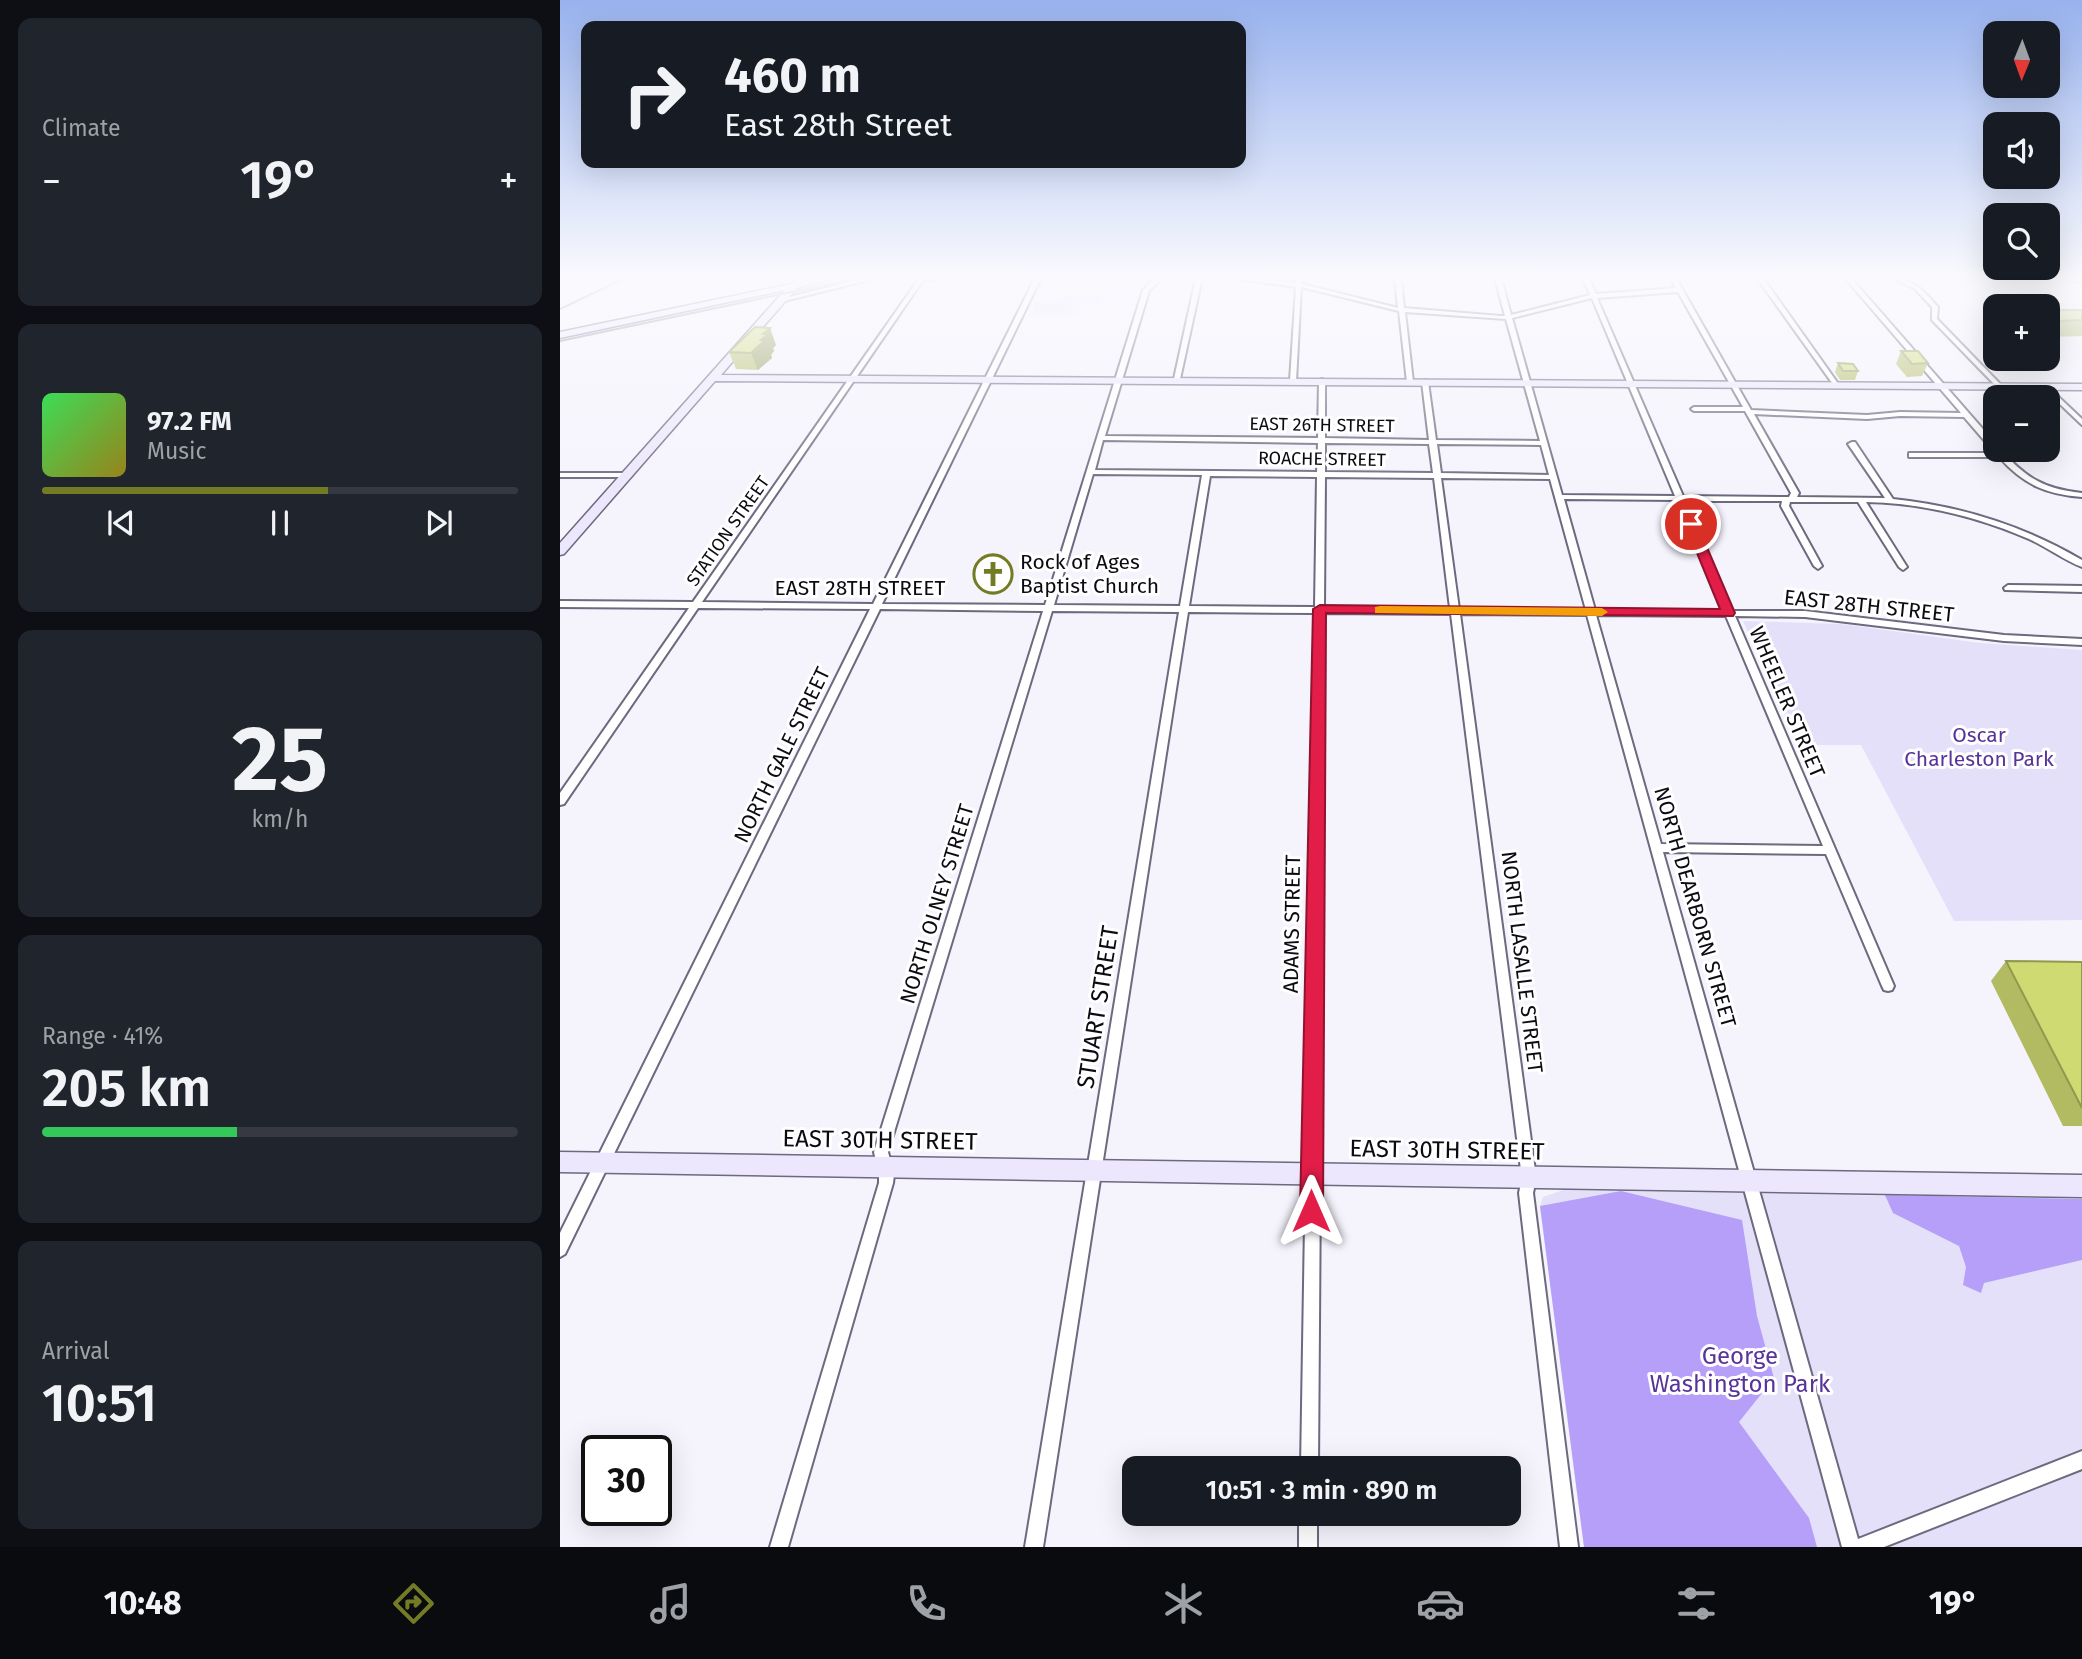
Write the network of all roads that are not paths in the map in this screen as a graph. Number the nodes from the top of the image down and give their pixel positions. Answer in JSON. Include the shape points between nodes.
{"nodes":[{"id":1,"x":738,"y":350,"type":"edge"},
{"id":2,"x":871,"y":350,"type":"edge"},
{"id":3,"x":1003,"y":350,"type":"edge"},
{"id":4,"x":1129,"y":350,"type":"edge"},
{"id":5,"x":1183,"y":350,"type":"edge"},
{"id":6,"x":1295,"y":350,"type":"edge"},
{"id":7,"x":1406,"y":350,"type":"edge"},
{"id":8,"x":1518,"y":350,"type":"edge"},
{"id":9,"x":1617,"y":350,"type":"edge"},
{"id":10,"x":1714,"y":350,"type":"edge"},
{"id":11,"x":1811,"y":350,"type":"edge"},
{"id":12,"x":1911,"y":350,"type":"edge"},
{"id":13,"x":1964,"y":350,"type":"edge"},
{"id":14,"x":713,"y":378,"type":"junction"},
{"id":15,"x":852,"y":378,"type":"junction"},
{"id":16,"x":990,"y":378,"type":"junction"},
{"id":17,"x":1120,"y":379,"type":"junction"},
{"id":18,"x":1177,"y":379,"type":"junction"},
{"id":19,"x":1293,"y":380,"type":"junction"},
{"id":20,"x":1322,"y":381,"type":"junction"},
{"id":21,"x":1410,"y":382,"type":"junction"},
{"id":22,"x":1425,"y":382,"type":"junction"},
{"id":23,"x":1527,"y":383,"type":"junction"},
{"id":24,"x":1632,"y":384,"type":"junction"},
{"id":25,"x":1734,"y":385,"type":"junction"},
{"id":26,"x":1998,"y":385,"type":"edge"},
{"id":27,"x":1837,"y":386,"type":"junction"},
{"id":28,"x":1942,"y":386,"type":"junction"},
{"id":29,"x":1983,"y":387,"type":"edge"},
{"id":30,"x":2060,"y":387,"type":"edge"},
{"id":31,"x":2082,"y":387,"type":"edge"},
{"id":32,"x":2060,"y":402,"type":"edge"},
{"id":33,"x":1694,"y":409,"type":"dead end"},
{"id":34,"x":1748,"y":410,"type":"junction"},
{"id":35,"x":1967,"y":415,"type":"junction"},
{"id":36,"x":2082,"y":423,"type":"edge"},
{"id":37,"x":1983,"y":434,"type":"edge"},
{"id":38,"x":1101,"y":438,"type":"junction"},
{"id":39,"x":1322,"y":440,"type":"junction"},
{"id":40,"x":1433,"y":442,"type":"junction"},
{"id":41,"x":1543,"y":443,"type":"junction"},
{"id":42,"x":1852,"y":444,"type":"dead end"},
{"id":43,"x":1983,"y":452,"type":"edge"},
{"id":44,"x":1912,"y":455,"type":"dead end"},
{"id":45,"x":2008,"y":462,"type":"edge"},
{"id":46,"x":1090,"y":472,"type":"junction"},
{"id":47,"x":1206,"y":474,"type":"junction"},
{"id":48,"x":560,"y":475,"type":"edge"},
{"id":49,"x":628,"y":475,"type":"junction"},
{"id":50,"x":1321,"y":475,"type":"junction"},
{"id":51,"x":1437,"y":476,"type":"junction"},
{"id":52,"x":1553,"y":477,"type":"junction"},
{"id":53,"x":2082,"y":495,"type":"edge"},
{"id":54,"x":1558,"y":497,"type":"junction"},
{"id":55,"x":1680,"y":499,"type":"junction"},
{"id":56,"x":1790,"y":500,"type":"junction"},
{"id":57,"x":1861,"y":500,"type":"junction"},
{"id":58,"x":1891,"y":501,"type":"junction"},
{"id":59,"x":560,"y":551,"type":"edge"},
{"id":60,"x":2082,"y":564,"type":"edge"},
{"id":61,"x":1818,"y":566,"type":"dead end"},
{"id":62,"x":1903,"y":566,"type":"dead end"},
{"id":63,"x":2008,"y":588,"type":"dead end"},
{"id":64,"x":2082,"y":589,"type":"edge"},
{"id":65,"x":560,"y":604,"type":"edge"},
{"id":66,"x":696,"y":605,"type":"junction"},
{"id":67,"x":877,"y":605,"type":"junction"},
{"id":68,"x":1049,"y":606,"type":"junction"},
{"id":69,"x":1185,"y":608,"type":"junction"},
{"id":70,"x":1320,"y":609,"type":"junction"},
{"id":71,"x":1455,"y":611,"type":"junction"},
{"id":72,"x":1591,"y":612,"type":"junction"},
{"id":73,"x":1728,"y":613,"type":"junction"},
{"id":74,"x":2082,"y":642,"type":"edge"},
{"id":75,"x":560,"y":802,"type":"edge"},
{"id":76,"x":1656,"y":848,"type":"junction"},
{"id":77,"x":1830,"y":850,"type":"junction"},
{"id":78,"x":1888,"y":986,"type":"dead end"},
{"id":79,"x":560,"y":1162,"type":"edge"},
{"id":80,"x":603,"y":1163,"type":"junction"},
{"id":81,"x":884,"y":1167,"type":"junction"},
{"id":82,"x":1095,"y":1170,"type":"junction"},
{"id":83,"x":1312,"y":1174,"type":"junction"},
{"id":84,"x":1529,"y":1178,"type":"junction"},
{"id":85,"x":1749,"y":1180,"type":"junction"},
{"id":86,"x":2082,"y":1185,"type":"edge"},
{"id":87,"x":560,"y":1249,"type":"edge"},
{"id":88,"x":1309,"y":1456,"type":"edge"},
{"id":89,"x":2082,"y":1460,"type":"edge"},
{"id":90,"x":1308,"y":1526,"type":"edge"},
{"id":91,"x":779,"y":1547,"type":"edge"},
{"id":92,"x":1034,"y":1547,"type":"edge"},
{"id":93,"x":1308,"y":1547,"type":"edge"},
{"id":94,"x":1569,"y":1547,"type":"edge"},
{"id":95,"x":1851,"y":1547,"type":"edge"},
{"id":96,"x":1861,"y":1547,"type":"edge"}],
"edges":[{"from":1,"to":14,"type":"main road"},
{"from":2,"to":15,"type":"street","name":"STATION STREET"},
{"from":3,"to":16,"type":"street","name":"NORTH GALE STREET"},
{"from":4,"to":17,"type":"street","name":"NORTH OLNEY STREET"},
{"from":5,"to":18,"type":"street"},
{"from":6,"to":19,"type":"street"},
{"from":7,"to":21,"type":"street"},
{"from":8,"to":23,"type":"street","name":"NORTH DEARBORN STREET"},
{"from":9,"to":24,"type":"street","name":"WHEELER STREET"},
{"from":10,"to":25,"type":"street"},
{"from":11,"to":27,"type":"street"},
{"from":12,"to":28,"type":"street"},
{"from":13,"to":26,"type":"street"},
{"from":14,"to":15,"type":"main road"},
{"from":14,"to":49,"type":"main road"},
{"from":15,"to":16,"type":"main road"},
{"from":15,"to":66,"type":"street","name":"STATION STREET"},
{"from":16,"to":17,"type":"main road"},
{"from":16,"to":67,"type":"street","name":"NORTH GALE STREET"},
{"from":17,"to":18,"type":"main road"},
{"from":17,"to":38,"type":"street","name":"NORTH OLNEY STREET"},
{"from":18,"to":19,"type":"main road"},
{"from":19,"to":20,"type":"main road"},
{"from":20,"to":21,"type":"main road"},
{"from":20,"to":39,"type":"street","name":"ADAMS STREET"},
{"from":21,"to":22,"type":"main road"},
{"from":22,"to":23,"type":"main road"},
{"from":22,"to":40,"type":"street","name":"NORTH LASALLE STREET"},
{"from":23,"to":24,"type":"main road"},
{"from":23,"to":41,"type":"street","name":"NORTH DEARBORN STREET"},
{"from":24,"to":25,"type":"main road"},
{"from":24,"to":55,"type":"street","name":"WHEELER STREET"},
{"from":25,"to":27,"type":"main road"},
{"from":25,"to":34,"type":"street"},
{"from":27,"to":28,"type":"main road"},
{"from":28,"to":29,"type":"main road"},
{"from":28,"to":35,"type":"street"},
{"from":30,"to":31,"type":"main road"},
{"from":32,"to":36,"type":"street"},
{"from":33,"to":34,"type":"street"},
{"from":34,"to":35,"type":"street","via":[[1867,417]]},
{"from":34,"to":56,"type":"street","via":[[1796,494]]},
{"from":35,"to":37,"type":"street"},
{"from":38,"to":39,"type":"street","name":"EAST 26TH STREET"},
{"from":38,"to":46,"type":"street","name":"NORTH OLNEY STREET"},
{"from":39,"to":40,"type":"street","name":"EAST 26TH STREET"},
{"from":39,"to":50,"type":"street","name":"ADAMS STREET"},
{"from":40,"to":41,"type":"street","name":"EAST 26TH STREET"},
{"from":40,"to":51,"type":"street","name":"NORTH LASALLE STREET"},
{"from":41,"to":52,"type":"street","name":"NORTH DEARBORN STREET"},
{"from":42,"to":58,"type":"street"},
{"from":43,"to":44,"type":"street"},
{"from":45,"to":53,"type":"street","via":[[2025,480],[2055,492]]},
{"from":46,"to":47,"type":"street","name":"ROACHE STREET"},
{"from":46,"to":68,"type":"street","name":"NORTH OLNEY STREET"},
{"from":47,"to":50,"type":"street","name":"ROACHE STREET"},
{"from":47,"to":69,"type":"street","name":"STUART STREET"},
{"from":48,"to":49,"type":"street"},
{"from":49,"to":59,"type":"main road"},
{"from":50,"to":51,"type":"street","name":"ROACHE STREET"},
{"from":50,"to":70,"type":"street","name":"ADAMS STREET"},
{"from":51,"to":52,"type":"street","name":"ROACHE STREET"},
{"from":51,"to":71,"type":"street","name":"NORTH LASALLE STREET"},
{"from":52,"to":54,"type":"street","name":"NORTH DEARBORN STREET"},
{"from":54,"to":55,"type":"street"},
{"from":54,"to":72,"type":"street","name":"NORTH DEARBORN STREET"},
{"from":55,"to":56,"type":"street"},
{"from":55,"to":73,"type":"street","name":"WHEELER STREET"},
{"from":56,"to":57,"type":"street"},
{"from":56,"to":61,"type":"street","via":[[1784,505]]},
{"from":57,"to":58,"type":"street"},
{"from":57,"to":62,"type":"street"},
{"from":58,"to":60,"type":"street","via":[[1950,510],[2017,530]]},
{"from":63,"to":64,"type":"street"},
{"from":65,"to":66,"type":"street","name":"EAST 28TH STREET"},
{"from":66,"to":67,"type":"street","name":"EAST 28TH STREET"},
{"from":66,"to":75,"type":"street","name":"STATION STREET"},
{"from":67,"to":68,"type":"street","name":"EAST 28TH STREET"},
{"from":67,"to":80,"type":"street","name":"NORTH GALE STREET"},
{"from":68,"to":69,"type":"street","name":"EAST 28TH STREET"},
{"from":68,"to":81,"type":"street","name":"NORTH OLNEY STREET","via":[[881,1152]]},
{"from":69,"to":70,"type":"street","name":"EAST 28TH STREET"},
{"from":69,"to":82,"type":"street","name":"STUART STREET"},
{"from":70,"to":71,"type":"street","name":"EAST 28TH STREET"},
{"from":70,"to":83,"type":"street","name":"ADAMS STREET"},
{"from":71,"to":72,"type":"street","name":"EAST 28TH STREET"},
{"from":71,"to":84,"type":"street","name":"NORTH LASALLE STREET"},
{"from":72,"to":73,"type":"street","name":"EAST 28TH STREET"},
{"from":72,"to":76,"type":"street","name":"NORTH DEARBORN STREET"},
{"from":73,"to":74,"type":"street","name":"EAST 28TH STREET","via":[[1822,615],[2004,638]]},
{"from":73,"to":77,"type":"street","name":"WHEELER STREET"},
{"from":76,"to":77,"type":"street"},
{"from":76,"to":85,"type":"street","name":"NORTH DEARBORN STREET"},
{"from":77,"to":78,"type":"street","name":"WHEELER STREET"},
{"from":79,"to":80,"type":"main road","name":"EAST 30TH STREET"},
{"from":80,"to":81,"type":"main road","name":"EAST 30TH STREET"},
{"from":80,"to":87,"type":"street","name":"NORTH GALE STREET"},
{"from":81,"to":82,"type":"main road","name":"EAST 30TH STREET"},
{"from":81,"to":91,"type":"street","name":"NORTH OLNEY STREET","via":[[886,1183]]},
{"from":82,"to":83,"type":"main road","name":"EAST 30TH STREET"},
{"from":82,"to":92,"type":"street","name":"STUART STREET"},
{"from":83,"to":84,"type":"main road","name":"EAST 30TH STREET"},
{"from":83,"to":88,"type":"street","name":"ADAMS STREET"},
{"from":84,"to":85,"type":"main road","name":"EAST 30TH STREET"},
{"from":84,"to":94,"type":"street","name":"NORTH LASALLE STREET","via":[[1526,1193]]},
{"from":85,"to":86,"type":"main road","name":"EAST 30TH STREET"},
{"from":85,"to":95,"type":"street","name":"NORTH DEARBORN STREET"},
{"from":89,"to":96,"type":"street"},
{"from":90,"to":93,"type":"street"}]}
